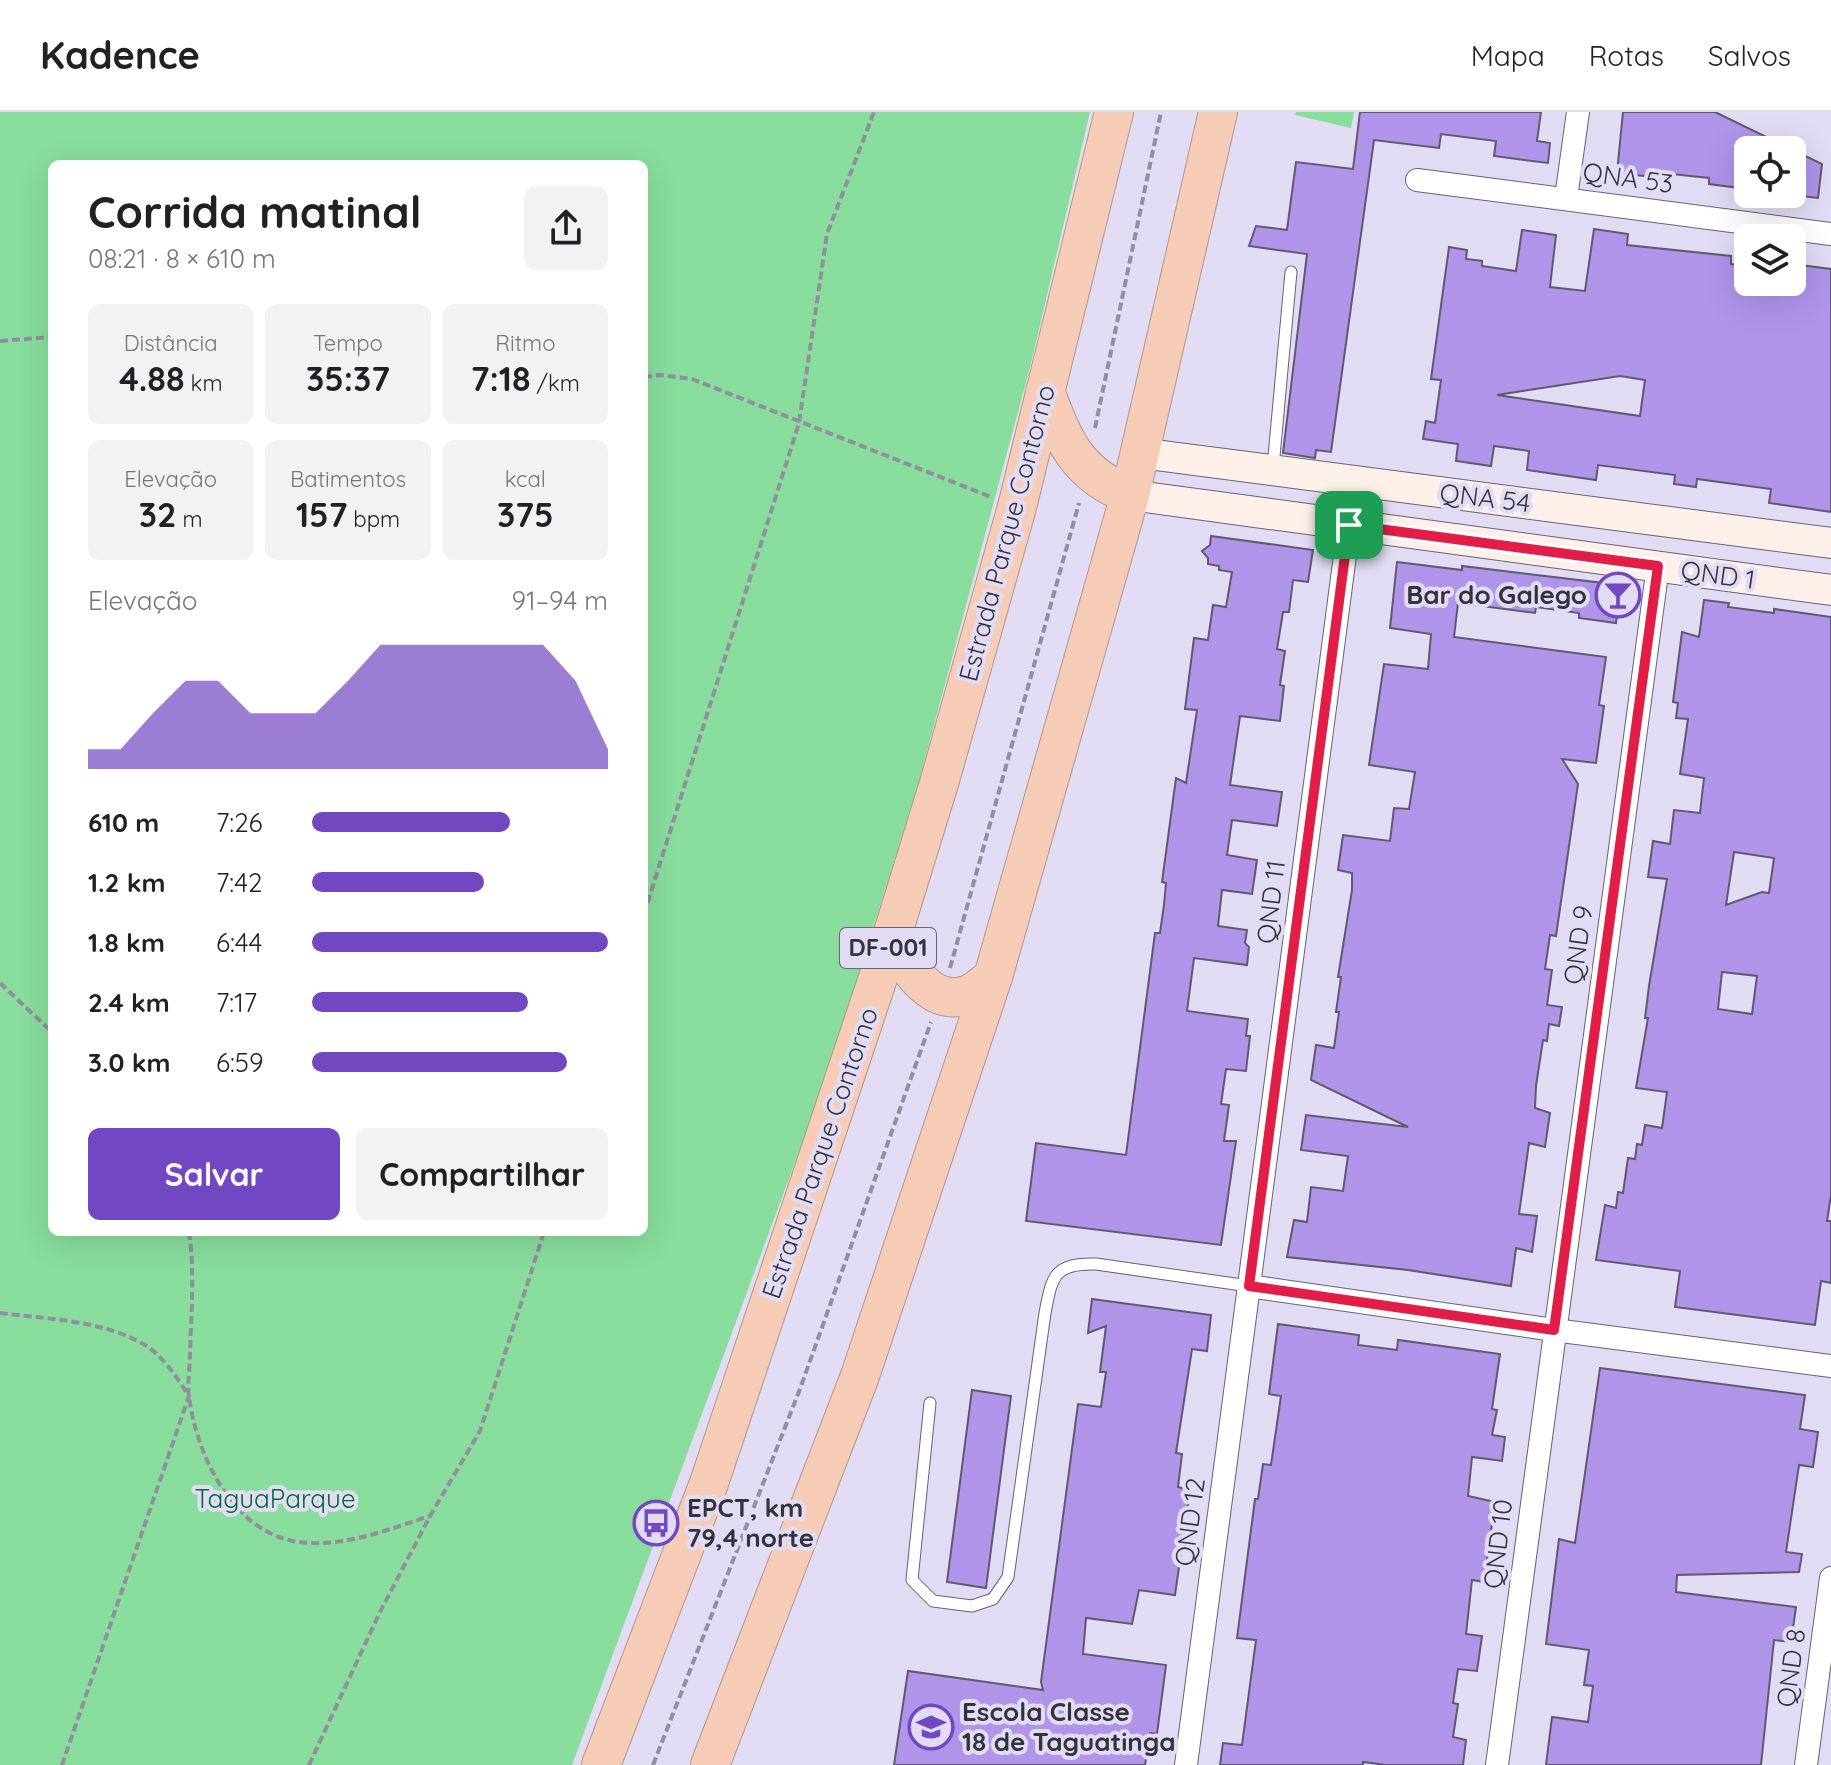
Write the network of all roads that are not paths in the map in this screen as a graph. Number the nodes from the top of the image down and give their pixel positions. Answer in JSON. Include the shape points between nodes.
{"nodes":[{"id":1,"x":1114,"y":112,"type":"edge"},
{"id":2,"x":1218,"y":112,"type":"edge"},
{"id":3,"x":1578,"y":112,"type":"edge"},
{"id":4,"x":1417,"y":180,"type":"dead end"},
{"id":5,"x":1566,"y":198,"type":"junction"},
{"id":6,"x":1831,"y":234,"type":"edge"},
{"id":7,"x":1291,"y":272,"type":"dead end"},
{"id":8,"x":1045,"y":391,"type":"junction"},
{"id":9,"x":1140,"y":453,"type":"junction"},
{"id":10,"x":1270,"y":470,"type":"junction"},
{"id":11,"x":1130,"y":495,"type":"junction"},
{"id":12,"x":1258,"y":513,"type":"junction"},
{"id":13,"x":1349,"y":525,"type":"junction"},
{"id":14,"x":1831,"y":543,"type":"edge"},
{"id":15,"x":1658,"y":566,"type":"junction"},
{"id":16,"x":1831,"y":590,"type":"edge"},
{"id":17,"x":891,"y":939,"type":"junction"},
{"id":18,"x":993,"y":977,"type":"junction"},
{"id":19,"x":1249,"y":1286,"type":"junction"},
{"id":20,"x":1554,"y":1330,"type":"junction"},
{"id":21,"x":1831,"y":1366,"type":"edge"},
{"id":22,"x":930,"y":1403,"type":"dead end"},
{"id":23,"x":1831,"y":1578,"type":"edge"},
{"id":24,"x":601,"y":1765,"type":"edge"},
{"id":25,"x":710,"y":1765,"type":"edge"},
{"id":26,"x":1186,"y":1765,"type":"edge"},
{"id":27,"x":1497,"y":1765,"type":"edge"},
{"id":28,"x":1806,"y":1765,"type":"edge"}],
"edges":[{"from":1,"to":8,"type":"highway","name":"Estrada Parque Contorno","number":"DF-001"},
{"from":2,"to":9,"type":"highway"},
{"from":3,"to":5,"type":"street"},
{"from":4,"to":5,"type":"street","name":"QNA 53"},
{"from":5,"to":6,"type":"street","name":"QNA 53"},
{"from":7,"to":10,"type":"lane"},
{"from":8,"to":11,"type":"highway","via":[[1062,437],[1086,470]]},
{"from":8,"to":17,"type":"highway","name":"Estrada Parque Contorno","number":"DF-001","via":[[1017,507]]},
{"from":9,"to":10,"type":"main road","name":"QNA 54"},
{"from":9,"to":11,"type":"highway"},
{"from":10,"to":12,"type":"main road","via":[[1251,498]]},
{"from":10,"to":14,"type":"main road","name":"QNA 54"},
{"from":11,"to":12,"type":"main road","name":"QND 1"},
{"from":11,"to":18,"type":"highway"},
{"from":12,"to":13,"type":"main road","name":"QND 1"},
{"from":13,"to":15,"type":"main road","name":"QND 1"},
{"from":13,"to":19,"type":"street","name":"QND 11"},
{"from":15,"to":16,"type":"main road","name":"QND 1"},
{"from":15,"to":20,"type":"street","name":"QND 9"},
{"from":17,"to":18,"type":"highway","via":[[919,981],[941,994],[967,995]]},
{"from":17,"to":24,"type":"highway","name":"Estrada Parque Contorno","number":"DF-001","via":[[709,1483]]},
{"from":18,"to":25,"type":"highway","via":[[860,1376]]},
{"from":19,"to":20,"type":"street"},
{"from":19,"to":22,"type":"lane","via":[[1096,1264],[1071,1264],[1060,1271],[1045,1313],[1008,1577],[993,1599],[972,1606],[933,1601],[912,1580]]},
{"from":19,"to":26,"type":"street","name":"QND 12"},
{"from":20,"to":21,"type":"street"},
{"from":20,"to":27,"type":"street","name":"QND 10"},
{"from":23,"to":28,"type":"street","name":"QND 8"}]}
